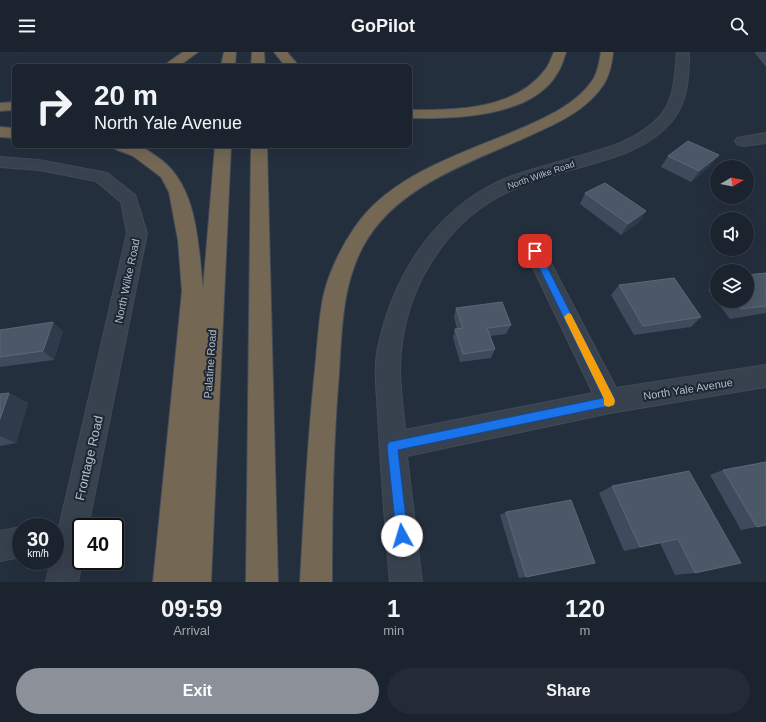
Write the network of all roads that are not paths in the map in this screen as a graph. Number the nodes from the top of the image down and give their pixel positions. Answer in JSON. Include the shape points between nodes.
{"nodes":[{"id":1,"x":192,"y":52,"type":"edge"},
{"id":2,"x":230,"y":52,"type":"edge"},
{"id":3,"x":258,"y":52,"type":"edge"},
{"id":4,"x":280,"y":52,"type":"edge"},
{"id":5,"x":560,"y":52,"type":"edge"},
{"id":6,"x":607,"y":52,"type":"edge"},
{"id":7,"x":683,"y":52,"type":"edge"},
{"id":8,"x":173,"y":64,"type":"edge"},
{"id":9,"x":228,"y":64,"type":"edge"},
{"id":10,"x":258,"y":64,"type":"edge"},
{"id":11,"x":290,"y":64,"type":"edge"},
{"id":12,"x":12,"y":106,"type":"edge"},
{"id":13,"x":0,"y":107,"type":"edge"},
{"id":14,"x":412,"y":114,"type":"edge"},
{"id":15,"x":0,"y":132,"type":"edge"},
{"id":16,"x":12,"y":133,"type":"edge"},
{"id":17,"x":766,"y":138,"type":"edge"},
{"id":18,"x":743,"y":141,"type":"dead end"},
{"id":19,"x":127,"y":148,"type":"edge"},
{"id":20,"x":223,"y":148,"type":"edge"},
{"id":21,"x":258,"y":148,"type":"edge"},
{"id":22,"x":0,"y":162,"type":"edge"},
{"id":23,"x":535,"y":251,"type":"dead end"},
{"id":24,"x":766,"y":376,"type":"edge"},
{"id":25,"x":610,"y":401,"type":"junction"},
{"id":26,"x":101,"y":404,"type":"joint"},
{"id":27,"x":392,"y":446,"type":"junction"},
{"id":28,"x":64,"y":532,"type":"edge"},
{"id":29,"x":12,"y":544,"type":"edge"},
{"id":30,"x":0,"y":546,"type":"edge"},
{"id":31,"x":62,"y":570,"type":"edge"},
{"id":32,"x":62,"y":582,"type":"edge"},
{"id":33,"x":169,"y":582,"type":"edge"},
{"id":34,"x":195,"y":582,"type":"edge"},
{"id":35,"x":262,"y":582,"type":"edge"},
{"id":36,"x":316,"y":582,"type":"edge"},
{"id":37,"x":406,"y":582,"type":"edge"}],
"edges":[{"from":1,"to":8,"type":"highway"},
{"from":2,"to":9,"type":"highway"},
{"from":3,"to":10,"type":"highway"},
{"from":4,"to":11,"type":"highway"},
{"from":5,"to":14,"type":"highway","via":[[551,75],[529,94],[516,100],[453,114]]},
{"from":6,"to":36,"type":"highway","via":[[601,76],[580,103],[547,122],[417,182],[376,214],[354,244],[334,297],[320,445]]},
{"from":7,"to":27,"type":"street","name":"North Wilke Road","via":[[678,96],[666,118],[653,131],[611,152],[509,184],[456,218],[424,255],[412,276],[398,313],[390,345]]},
{"from":12,"to":13,"type":"highway"},
{"from":15,"to":16,"type":"highway"},
{"from":17,"to":18,"type":"street"},
{"from":19,"to":33,"type":"highway","via":[[139,152],[168,174],[178,192],[189,248],[193,291]]},
{"from":20,"to":34,"type":"highway","name":"Palatine Road"},
{"from":21,"to":35,"type":"highway"},
{"from":22,"to":26,"type":"street","name":"North Wilke Road","via":[[39,165],[101,177],[129,199],[136,232]]},
{"from":23,"to":25,"type":"street"},
{"from":24,"to":25,"type":"street","name":"North Yale Avenue"},
{"from":25,"to":27,"type":"street","name":"North Yale Avenue"},
{"from":26,"to":28,"type":"street","name":"Frontage Road"},
{"from":27,"to":37,"type":"street"},
{"from":29,"to":30,"type":"street"},
{"from":31,"to":32,"type":"street","name":"Frontage Road"}]}
